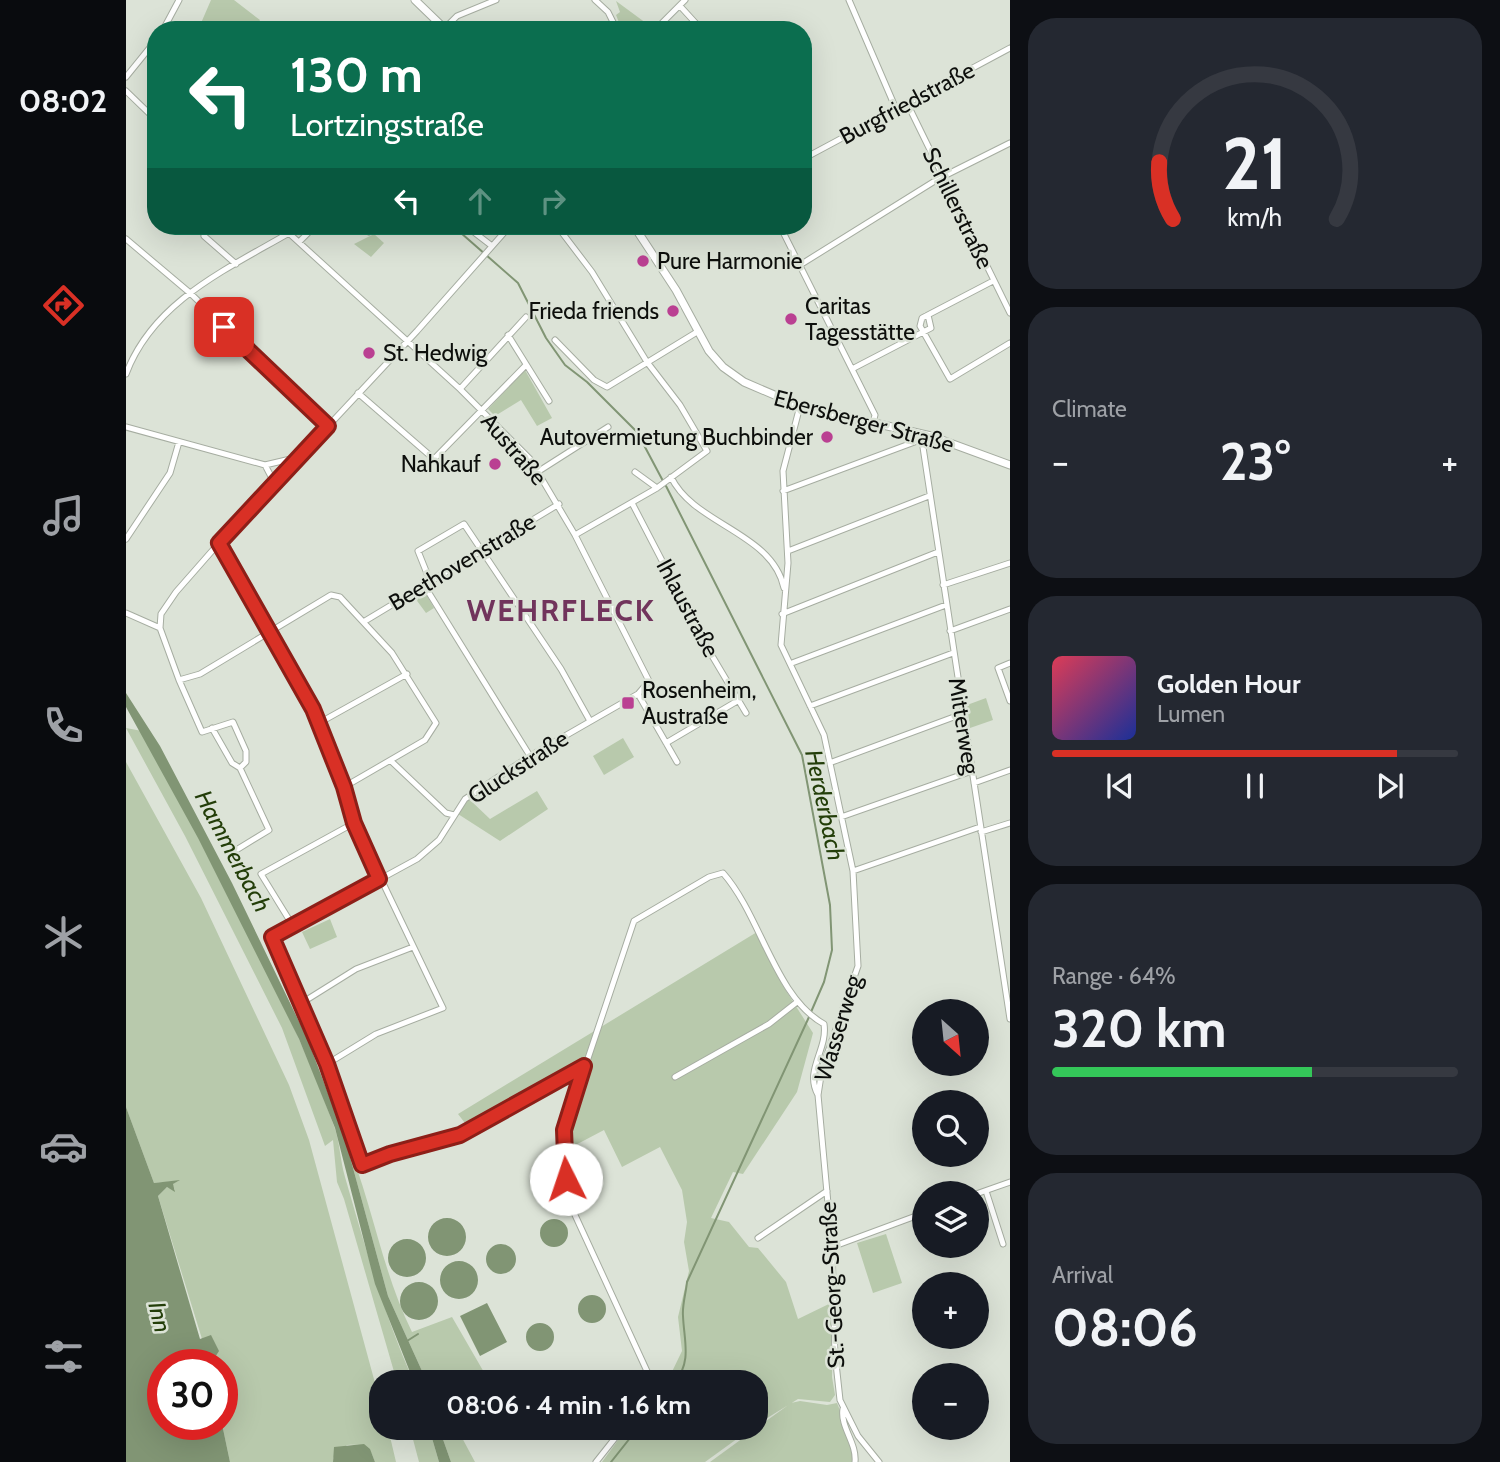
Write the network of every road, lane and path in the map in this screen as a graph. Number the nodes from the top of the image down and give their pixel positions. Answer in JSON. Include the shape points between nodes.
{"nodes":[{"id":1,"x":178,"y":0,"type":"edge"},
{"id":2,"x":415,"y":0,"type":"edge"},
{"id":3,"x":496,"y":0,"type":"edge"},
{"id":4,"x":595,"y":0,"type":"edge"},
{"id":5,"x":685,"y":0,"type":"edge"},
{"id":6,"x":849,"y":0,"type":"edge"},
{"id":7,"x":680,"y":6,"type":"junction"},
{"id":8,"x":168,"y":21,"type":"edge"},
{"id":9,"x":437,"y":21,"type":"edge"},
{"id":10,"x":453,"y":21,"type":"edge"},
{"id":11,"x":612,"y":21,"type":"edge"},
{"id":12,"x":664,"y":21,"type":"edge"},
{"id":13,"x":694,"y":21,"type":"edge"},
{"id":14,"x":1010,"y":48,"type":"edge"},
{"id":15,"x":147,"y":51,"type":"edge"},
{"id":16,"x":126,"y":78,"type":"edge"},
{"id":17,"x":126,"y":91,"type":"edge"},
{"id":18,"x":907,"y":103,"type":"junction"},
{"id":19,"x":896,"y":108,"type":"junction"},
{"id":20,"x":147,"y":111,"type":"edge"},
{"id":21,"x":1010,"y":143,"type":"edge"},
{"id":22,"x":812,"y":154,"type":"edge"},
{"id":23,"x":944,"y":176,"type":"junction"},
{"id":24,"x":286,"y":235,"type":"edge"},
{"id":25,"x":291,"y":235,"type":"edge"},
{"id":26,"x":306,"y":235,"type":"edge"},
{"id":27,"x":476,"y":235,"type":"edge"},
{"id":28,"x":502,"y":235,"type":"edge"},
{"id":29,"x":564,"y":235,"type":"edge"},
{"id":30,"x":641,"y":235,"type":"edge"},
{"id":31,"x":785,"y":235,"type":"edge"},
{"id":32,"x":204,"y":236,"type":"dead end"},
{"id":33,"x":126,"y":239,"type":"edge"},
{"id":34,"x":299,"y":242,"type":"junction"},
{"id":35,"x":491,"y":248,"type":"junction"},
{"id":36,"x":236,"y":264,"type":"junction"},
{"id":37,"x":800,"y":265,"type":"junction"},
{"id":38,"x":993,"y":281,"type":"junction"},
{"id":39,"x":190,"y":293,"type":"junction"},
{"id":40,"x":1010,"y":313,"type":"edge"},
{"id":41,"x":526,"y":317,"type":"dead end"},
{"id":42,"x":697,"y":332,"type":"junction"},
{"id":43,"x":923,"y":332,"type":"junction"},
{"id":44,"x":509,"y":335,"type":"junction"},
{"id":45,"x":555,"y":340,"type":"dead end"},
{"id":46,"x":1010,"y":343,"type":"edge"},
{"id":47,"x":406,"y":344,"type":"junction"},
{"id":48,"x":647,"y":362,"type":"junction"},
{"id":49,"x":526,"y":365,"type":"junction"},
{"id":50,"x":852,"y":369,"type":"junction"},
{"id":51,"x":126,"y":374,"type":"edge"},
{"id":52,"x":460,"y":389,"type":"junction"},
{"id":53,"x":358,"y":393,"type":"junction"},
{"id":54,"x":549,"y":401,"type":"dead end"},
{"id":55,"x":800,"y":406,"type":"junction"},
{"id":56,"x":481,"y":411,"type":"junction"},
{"id":57,"x":873,"y":423,"type":"junction"},
{"id":58,"x":126,"y":426,"type":"edge"},
{"id":59,"x":328,"y":426,"type":"junction"},
{"id":60,"x":608,"y":427,"type":"dead end"},
{"id":61,"x":921,"y":437,"type":"junction"},
{"id":62,"x":179,"y":442,"type":"junction"},
{"id":63,"x":300,"y":457,"type":"junction"},
{"id":64,"x":265,"y":465,"type":"junction"},
{"id":65,"x":1010,"y":465,"type":"edge"},
{"id":66,"x":539,"y":471,"type":"junction"},
{"id":67,"x":635,"y":472,"type":"dead end"},
{"id":68,"x":671,"y":478,"type":"junction"},
{"id":69,"x":275,"y":484,"type":"junction"},
{"id":70,"x":657,"y":488,"type":"junction"},
{"id":71,"x":783,"y":491,"type":"junction"},
{"id":72,"x":929,"y":496,"type":"junction"},
{"id":73,"x":632,"y":503,"type":"junction"},
{"id":74,"x":559,"y":504,"type":"junction"},
{"id":75,"x":575,"y":535,"type":"junction"},
{"id":76,"x":126,"y":539,"type":"edge"},
{"id":77,"x":219,"y":543,"type":"junction"},
{"id":78,"x":482,"y":551,"type":"junction"},
{"id":79,"x":788,"y":551,"type":"junction"},
{"id":80,"x":938,"y":552,"type":"junction"},
{"id":81,"x":1010,"y":563,"type":"edge"},
{"id":82,"x":430,"y":581,"type":"junction"},
{"id":83,"x":424,"y":585,"type":"junction"},
{"id":84,"x":943,"y":585,"type":"junction"},
{"id":85,"x":785,"y":594,"type":"junction"},
{"id":86,"x":946,"y":605,"type":"junction"},
{"id":87,"x":1010,"y":609,"type":"edge"},
{"id":88,"x":126,"y":613,"type":"edge"},
{"id":89,"x":782,"y":614,"type":"junction"},
{"id":90,"x":365,"y":621,"type":"junction"},
{"id":91,"x":160,"y":628,"type":"junction"},
{"id":92,"x":950,"y":631,"type":"junction"},
{"id":93,"x":270,"y":632,"type":"junction"},
{"id":94,"x":953,"y":653,"type":"junction"},
{"id":95,"x":792,"y":663,"type":"junction"},
{"id":96,"x":1010,"y":663,"type":"edge"},
{"id":97,"x":407,"y":674,"type":"junction"},
{"id":98,"x":178,"y":680,"type":"junction"},
{"id":99,"x":638,"y":694,"type":"junction"},
{"id":100,"x":739,"y":700,"type":"junction"},
{"id":101,"x":1010,"y":701,"type":"edge"},
{"id":102,"x":810,"y":705,"type":"junction"},
{"id":103,"x":746,"y":713,"type":"dead end"},
{"id":104,"x":961,"y":714,"type":"junction"},
{"id":105,"x":590,"y":721,"type":"junction"},
{"id":106,"x":319,"y":723,"type":"junction"},
{"id":107,"x":212,"y":728,"type":"junction"},
{"id":108,"x":666,"y":743,"type":"junction"},
{"id":109,"x":530,"y":756,"type":"junction"},
{"id":110,"x":391,"y":761,"type":"junction"},
{"id":111,"x":677,"y":761,"type":"dead end"},
{"id":112,"x":832,"y":762,"type":"junction"},
{"id":113,"x":240,"y":768,"type":"junction"},
{"id":114,"x":972,"y":771,"type":"junction"},
{"id":115,"x":1010,"y":771,"type":"edge"},
{"id":116,"x":974,"y":783,"type":"junction"},
{"id":117,"x":344,"y":787,"type":"junction"},
{"id":118,"x":454,"y":816,"type":"junction"},
{"id":119,"x":841,"y":817,"type":"junction"},
{"id":120,"x":354,"y":823,"type":"junction"},
{"id":121,"x":1010,"y":823,"type":"edge"},
{"id":122,"x":981,"y":830,"type":"junction"},
{"id":123,"x":233,"y":852,"type":"dead end"},
{"id":124,"x":853,"y":872,"type":"junction"},
{"id":125,"x":379,"y":879,"type":"junction"},
{"id":126,"x":293,"y":926,"type":"junction"},
{"id":127,"x":412,"y":947,"type":"junction"},
{"id":128,"x":797,"y":1002,"type":"junction"},
{"id":129,"x":300,"y":1004,"type":"junction"},
{"id":130,"x":1010,"y":1018,"type":"edge"},
{"id":131,"x":327,"y":1064,"type":"junction"},
{"id":132,"x":584,"y":1066,"type":"junction"},
{"id":133,"x":676,"y":1077,"type":"dead end"},
{"id":134,"x":818,"y":1095,"type":"junction"},
{"id":135,"x":1010,"y":1182,"type":"edge"},
{"id":136,"x":989,"y":1190,"type":"edge"},
{"id":137,"x":827,"y":1191,"type":"junction"},
{"id":138,"x":989,"y":1200,"type":"edge"},
{"id":139,"x":912,"y":1217,"type":"edge"},
{"id":140,"x":758,"y":1238,"type":"dead end"},
{"id":141,"x":1003,"y":1244,"type":"dead end"},
{"id":142,"x":832,"y":1247,"type":"junction"},
{"id":143,"x":646,"y":1370,"type":"edge"},
{"id":144,"x":843,"y":1406,"type":"junction"},
{"id":145,"x":613,"y":1440,"type":"edge"},
{"id":146,"x":596,"y":1462,"type":"edge"},
{"id":147,"x":855,"y":1462,"type":"edge"},
{"id":148,"x":879,"y":1462,"type":"edge"}],
"edges":[{"from":1,"to":8,"type":"street"},
{"from":2,"to":9,"type":"street"},
{"from":3,"to":10,"type":"street"},
{"from":4,"to":11,"type":"street"},
{"from":5,"to":7,"type":"street"},
{"from":6,"to":19,"type":"street"},
{"from":7,"to":12,"type":"street"},
{"from":7,"to":13,"type":"street"},
{"from":14,"to":18,"type":"street","name":"Burgfriedstraße"},
{"from":15,"to":16,"type":"street"},
{"from":17,"to":20,"type":"street"},
{"from":18,"to":19,"type":"street","name":"Burgfriedstraße"},
{"from":18,"to":23,"type":"street","name":"Schillerstraße"},
{"from":19,"to":22,"type":"street","name":"Burgfriedstraße"},
{"from":21,"to":23,"type":"street"},
{"from":23,"to":37,"type":"street"},
{"from":23,"to":38,"type":"street","name":"Schillerstraße"},
{"from":24,"to":36,"type":"street"},
{"from":25,"to":34,"type":"street","name":"Austraße"},
{"from":26,"to":34,"type":"street"},
{"from":27,"to":35,"type":"street"},
{"from":28,"to":35,"type":"street"},
{"from":29,"to":48,"type":"street"},
{"from":30,"to":42,"type":"street","name":"Ebersberger Straße"},
{"from":31,"to":37,"type":"street"},
{"from":32,"to":36,"type":"street"},
{"from":33,"to":39,"type":"street"},
{"from":34,"to":47,"type":"street","name":"Austraße"},
{"from":35,"to":47,"type":"street"},
{"from":36,"to":39,"type":"street"},
{"from":37,"to":50,"type":"street"},
{"from":38,"to":40,"type":"street","name":"Schillerstraße"},
{"from":38,"to":43,"type":"street","via":[[922,318]]},
{"from":39,"to":51,"type":"street","via":[[143,338]]},
{"from":39,"to":59,"type":"street"},
{"from":41,"to":44,"type":"street"},
{"from":42,"to":48,"type":"street"},
{"from":42,"to":55,"type":"street","name":"Ebersberger Straße","via":[[723,367],[744,382]]},
{"from":43,"to":46,"type":"street","via":[[950,379]]},
{"from":43,"to":50,"type":"street"},
{"from":44,"to":49,"type":"street"},
{"from":44,"to":52,"type":"street"},
{"from":45,"to":48,"type":"street","via":[[594,380],[607,387]]},
{"from":47,"to":52,"type":"street","name":"Austraße"},
{"from":47,"to":53,"type":"street"},
{"from":48,"to":68,"type":"street","via":[[681,405],[707,451]]},
{"from":49,"to":54,"type":"street"},
{"from":49,"to":56,"type":"street"},
{"from":50,"to":57,"type":"street","via":[[875,415]]},
{"from":52,"to":56,"type":"street","name":"Austraße"},
{"from":53,"to":56,"type":"street","via":[[434,459]]},
{"from":53,"to":59,"type":"street"},
{"from":55,"to":57,"type":"street","name":"Ebersberger Straße"},
{"from":55,"to":71,"type":"street","name":"Wasserweg","via":[[783,471]]},
{"from":56,"to":66,"type":"street","name":"Austraße"},
{"from":57,"to":61,"type":"street","name":"Ebersberger Straße"},
{"from":58,"to":62,"type":"street"},
{"from":59,"to":63,"type":"street"},
{"from":60,"to":66,"type":"street"},
{"from":61,"to":65,"type":"street","name":"Ebersberger Straße"},
{"from":61,"to":71,"type":"street"},
{"from":61,"to":72,"type":"street","name":"Mitterweg"},
{"from":62,"to":64,"type":"street"},
{"from":62,"to":76,"type":"street","via":[[170,474]]},
{"from":63,"to":64,"type":"street"},
{"from":63,"to":69,"type":"street"},
{"from":64,"to":69,"type":"street"},
{"from":66,"to":74,"type":"street","name":"Austraße"},
{"from":67,"to":70,"type":"street"},
{"from":68,"to":70,"type":"street"},
{"from":68,"to":85,"type":"street","via":[[680,495],[775,564]]},
{"from":69,"to":77,"type":"street"},
{"from":70,"to":73,"type":"street"},
{"from":71,"to":79,"type":"street","name":"Wasserweg"},
{"from":72,"to":79,"type":"street"},
{"from":72,"to":80,"type":"street","name":"Mitterweg"},
{"from":73,"to":75,"type":"street"},
{"from":73,"to":100,"type":"street","name":"Ihlaustraße"},
{"from":74,"to":75,"type":"street","name":"Austraße"},
{"from":74,"to":78,"type":"street","name":"Beethovenstraße"},
{"from":75,"to":99,"type":"street","name":"Austraße","via":[[649,681]]},
{"from":77,"to":91,"type":"street","via":[[176,592],[161,614]]},
{"from":77,"to":93,"type":"street"},
{"from":78,"to":82,"type":"street","name":"Beethovenstraße"},
{"from":78,"to":82,"type":"street","via":[[464,524],[459,525],[418,551]]},
{"from":78,"to":105,"type":"street"},
{"from":79,"to":85,"type":"street","name":"Wasserweg"},
{"from":80,"to":84,"type":"street","name":"Mitterweg"},
{"from":80,"to":89,"type":"street"},
{"from":81,"to":84,"type":"street"},
{"from":82,"to":83,"type":"street","name":"Beethovenstraße"},
{"from":83,"to":90,"type":"street","name":"Beethovenstraße"},
{"from":83,"to":109,"type":"street"},
{"from":84,"to":86,"type":"street","name":"Mitterweg"},
{"from":85,"to":89,"type":"street","name":"Wasserweg"},
{"from":86,"to":92,"type":"street","name":"Mitterweg"},
{"from":86,"to":95,"type":"street"},
{"from":87,"to":92,"type":"street"},
{"from":88,"to":91,"type":"street"},
{"from":89,"to":95,"type":"street","name":"Wasserweg","via":[[781,645]]},
{"from":90,"to":93,"type":"street","via":[[340,597],[331,595]]},
{"from":90,"to":97,"type":"street"},
{"from":91,"to":98,"type":"street"},
{"from":92,"to":94,"type":"street","name":"Mitterweg"},
{"from":93,"to":98,"type":"street","via":[[201,674]]},
{"from":93,"to":106,"type":"street"},
{"from":94,"to":102,"type":"street"},
{"from":94,"to":104,"type":"street","name":"Mitterweg"},
{"from":95,"to":102,"type":"street","name":"Wasserweg"},
{"from":96,"to":101,"type":"street","via":[[998,668]]},
{"from":97,"to":106,"type":"street"},
{"from":97,"to":110,"type":"street","via":[[436,727],[425,740]]},
{"from":98,"to":107,"type":"street","via":[[202,732]]},
{"from":99,"to":105,"type":"street","name":"Gluckstraße"},
{"from":99,"to":108,"type":"street"},
{"from":100,"to":103,"type":"street","name":"Ihlaustraße"},
{"from":100,"to":108,"type":"street"},
{"from":102,"to":112,"type":"street","name":"Wasserweg"},
{"from":104,"to":112,"type":"street"},
{"from":104,"to":114,"type":"street","name":"Mitterweg"},
{"from":105,"to":109,"type":"street","name":"Gluckstraße"},
{"from":106,"to":117,"type":"street"},
{"from":107,"to":113,"type":"street","via":[[232,763]]},
{"from":107,"to":113,"type":"street","via":[[233,722],[246,751],[246,762]]},
{"from":108,"to":111,"type":"street"},
{"from":109,"to":118,"type":"street","name":"Gluckstraße","via":[[465,799]]},
{"from":110,"to":117,"type":"street"},
{"from":110,"to":118,"type":"street"},
{"from":112,"to":119,"type":"street","name":"Wasserweg"},
{"from":113,"to":123,"type":"street","via":[[268,830]]},
{"from":114,"to":116,"type":"street","name":"Mitterweg"},
{"from":114,"to":119,"type":"street"},
{"from":115,"to":116,"type":"street"},
{"from":116,"to":122,"type":"street","name":"Mitterweg"},
{"from":117,"to":120,"type":"street"},
{"from":118,"to":125,"type":"street","name":"Gluckstraße","via":[[439,840],[417,859]]},
{"from":119,"to":124,"type":"street","name":"Wasserweg"},
{"from":120,"to":125,"type":"street"},
{"from":120,"to":126,"type":"street","via":[[261,874]]},
{"from":121,"to":122,"type":"street"},
{"from":122,"to":124,"type":"street"},
{"from":122,"to":130,"type":"street","name":"Mitterweg"},
{"from":124,"to":134,"type":"street","name":"Wasserweg","via":[[858,966],[822,1069]]},
{"from":125,"to":126,"type":"street","name":"Gluckstraße"},
{"from":125,"to":127,"type":"street"},
{"from":126,"to":129,"type":"street","name":"Gluckstraße","via":[[272,937]]},
{"from":127,"to":129,"type":"street","via":[[356,969]]},
{"from":127,"to":131,"type":"street","via":[[443,1009],[376,1034]]},
{"from":128,"to":132,"type":"street","name":"Wasserweg","via":[[723,873],[709,877],[634,921]]},
{"from":128,"to":133,"type":"street","name":"Wasserweg","via":[[769,1024]]},
{"from":128,"to":134,"type":"street","name":"Wasserweg","via":[[824,1024],[812,1084]]},
{"from":129,"to":131,"type":"street"},
{"from":131,"to":132,"type":"street","via":[[362,1165],[460,1135]]},
{"from":132,"to":143,"type":"street","via":[[564,1130],[568,1192]]},
{"from":134,"to":137,"type":"street","name":"St.-Georg-Straße"},
{"from":135,"to":136,"type":"street"},
{"from":137,"to":140,"type":"street"},
{"from":137,"to":142,"type":"street","name":"St.-Georg-Straße"},
{"from":138,"to":141,"type":"street"},
{"from":139,"to":142,"type":"street"},
{"from":142,"to":144,"type":"street","name":"St.-Georg-Straße","via":[[836,1368]]},
{"from":144,"to":147,"type":"street","via":[[842,1417],[856,1449]]},
{"from":144,"to":148,"type":"street","name":"St.-Georg-Straße","via":[[866,1450]]},
{"from":145,"to":146,"type":"street"}]}
